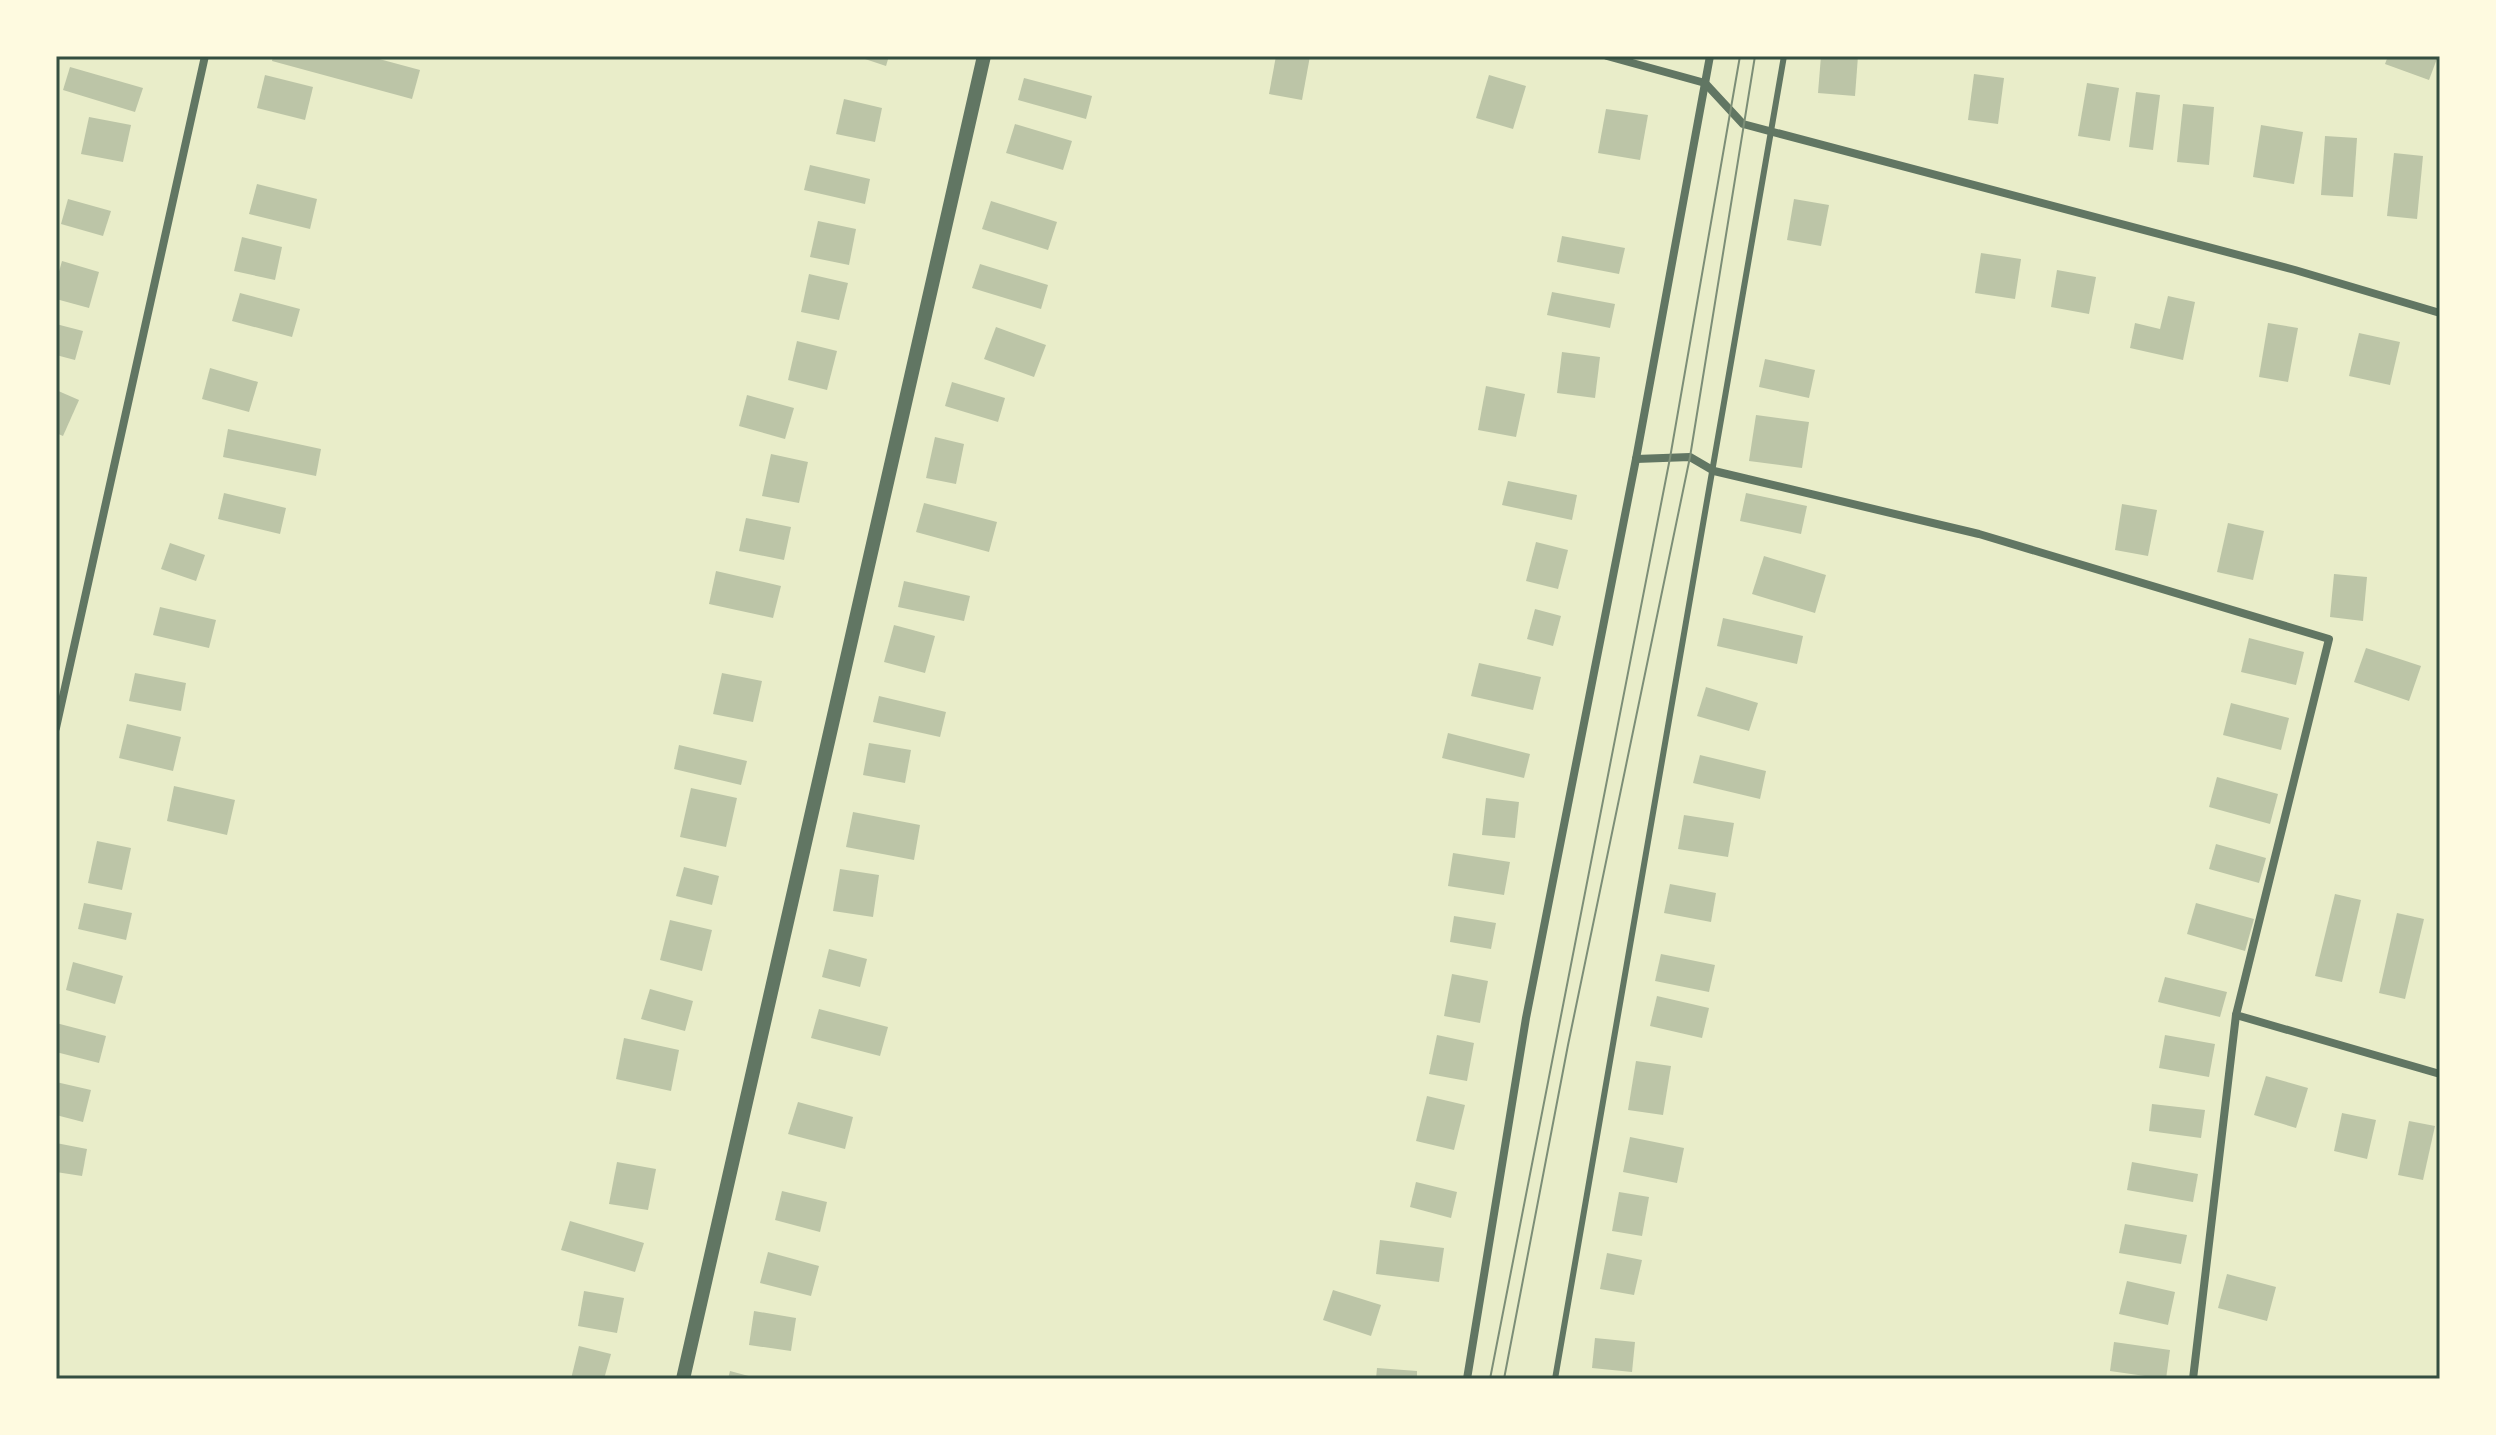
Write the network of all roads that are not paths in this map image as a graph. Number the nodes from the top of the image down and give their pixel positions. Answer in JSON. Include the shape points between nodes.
{"nodes":[{"id":1,"x":205,"y":56,"type":"edge"},
{"id":2,"x":984,"y":56,"type":"edge"},
{"id":3,"x":1607,"y":56,"type":"edge"},
{"id":4,"x":1710,"y":56,"type":"edge"},
{"id":5,"x":1784,"y":56,"type":"edge"},
{"id":6,"x":1705,"y":83,"type":"junction"},
{"id":7,"x":1770,"y":131,"type":"junction"},
{"id":8,"x":2440,"y":313,"type":"edge"},
{"id":9,"x":1636,"y":459,"type":"junction"},
{"id":10,"x":1714,"y":471,"type":"junction"},
{"id":11,"x":56,"y":728,"type":"edge"},
{"id":12,"x":2236,"y":1015,"type":"junction"},
{"id":13,"x":2440,"y":1074,"type":"edge"},
{"id":14,"x":683,"y":1379,"type":"edge"},
{"id":15,"x":1467,"y":1379,"type":"edge"},
{"id":16,"x":1555,"y":1379,"type":"edge"},
{"id":17,"x":2193,"y":1379,"type":"edge"}],
"edges":[{"from":1,"to":11,"type":"street"},
{"from":2,"to":14,"type":"street"},
{"from":3,"to":6,"type":"street"},
{"from":4,"to":6,"type":"street"},
{"from":5,"to":7,"type":"lane"},
{"from":6,"to":7,"type":"street","via":[[1743,124]]},
{"from":6,"to":9,"type":"street"},
{"from":7,"to":8,"type":"street"},
{"from":7,"to":10,"type":"lane"},
{"from":9,"to":10,"type":"street","via":[[1690,457]]},
{"from":9,"to":15,"type":"street","via":[[1526,1018]]},
{"from":10,"to":12,"type":"street","via":[[1979,534],[2329,639]]},
{"from":10,"to":16,"type":"lane"},
{"from":12,"to":13,"type":"street"},
{"from":12,"to":17,"type":"street"}]}
